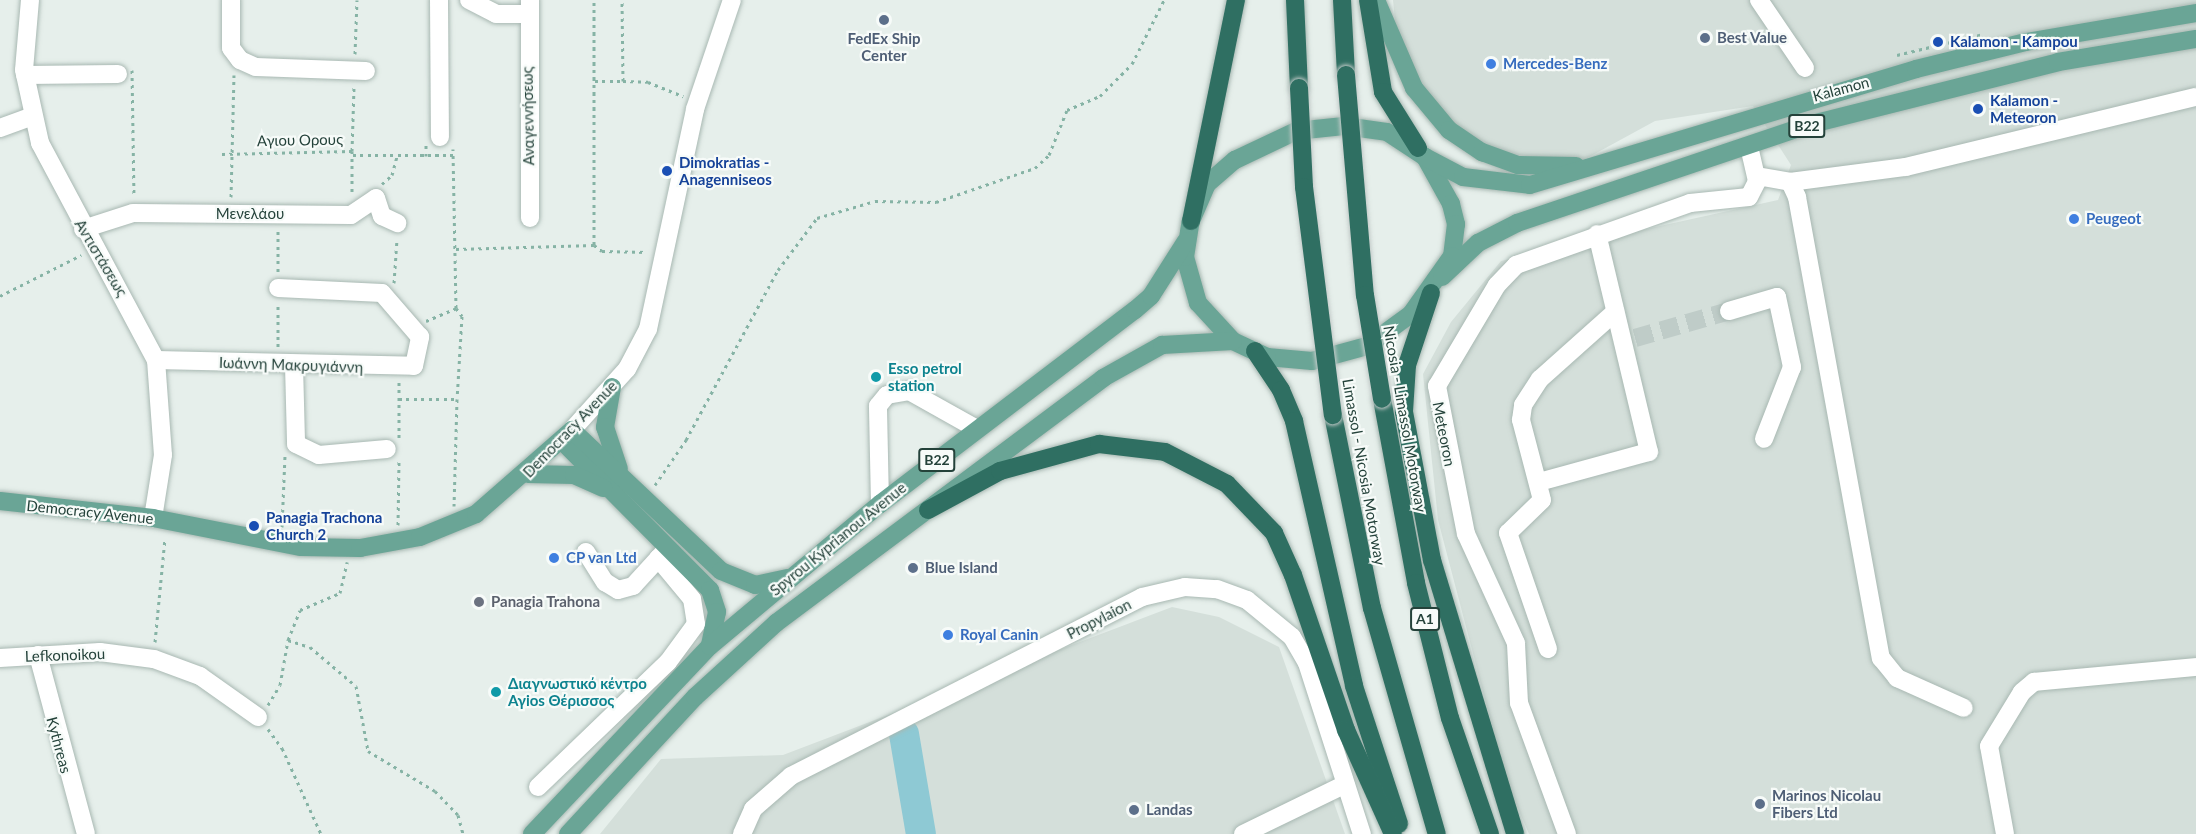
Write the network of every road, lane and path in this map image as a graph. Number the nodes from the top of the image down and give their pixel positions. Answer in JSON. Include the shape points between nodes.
{"nodes":[{"id":1,"x":30,"y":0,"type":"edge"},
{"id":2,"x":231,"y":0,"type":"edge"},
{"id":3,"x":439,"y":0,"type":"edge"},
{"id":4,"x":471,"y":0,"type":"edge"},
{"id":5,"x":594,"y":0,"type":"edge"},
{"id":6,"x":622,"y":0,"type":"edge"},
{"id":7,"x":732,"y":0,"type":"edge"},
{"id":8,"x":1164,"y":0,"type":"edge"},
{"id":9,"x":1236,"y":0,"type":"edge"},
{"id":10,"x":1295,"y":0,"type":"edge"},
{"id":11,"x":1342,"y":0,"type":"edge"},
{"id":12,"x":1368,"y":0,"type":"edge"},
{"id":13,"x":1376,"y":0,"type":"edge"},
{"id":14,"x":1758,"y":0,"type":"edge"},
{"id":15,"x":2192,"y":0,"type":"edge"},
{"id":16,"x":529,"y":7,"type":"edge"},
{"id":17,"x":2188,"y":15,"type":"edge"},
{"id":18,"x":2196,"y":39,"type":"edge"},
{"id":19,"x":240,"y":60,"type":"junction"},
{"id":20,"x":1805,"y":68,"type":"dead end"},
{"id":21,"x":366,"y":71,"type":"dead end"},
{"id":22,"x":118,"y":74,"type":"joint"},
{"id":23,"x":25,"y":75,"type":"junction"},
{"id":24,"x":594,"y":81,"type":"junction"},
{"id":25,"x":623,"y":81,"type":"junction"},
{"id":26,"x":2196,"y":96,"type":"edge"},
{"id":27,"x":698,"y":100,"type":"junction"},
{"id":28,"x":33,"y":116,"type":"junction"},
{"id":29,"x":0,"y":128,"type":"edge"},
{"id":30,"x":446,"y":140,"type":"joint"},
{"id":31,"x":1749,"y":146,"type":"junction"},
{"id":32,"x":1421,"y":153,"type":"junction"},
{"id":33,"x":222,"y":154,"type":"dead end"},
{"id":34,"x":233,"y":154,"type":"junction"},
{"id":35,"x":352,"y":155,"type":"junction"},
{"id":36,"x":453,"y":155,"type":"junction"},
{"id":37,"x":397,"y":156,"type":"junction"},
{"id":38,"x":1602,"y":165,"type":"junction"},
{"id":39,"x":1757,"y":176,"type":"junction"},
{"id":40,"x":1790,"y":182,"type":"junction"},
{"id":41,"x":376,"y":198,"type":"junction"},
{"id":42,"x":133,"y":213,"type":"junction"},
{"id":43,"x":231,"y":214,"type":"junction"},
{"id":44,"x":351,"y":215,"type":"junction"},
{"id":45,"x":530,"y":218,"type":"dead end"},
{"id":46,"x":1191,"y":221,"type":"junction"},
{"id":47,"x":398,"y":223,"type":"joint"},
{"id":48,"x":83,"y":229,"type":"junction"},
{"id":49,"x":1597,"y":234,"type":"junction"},
{"id":50,"x":1186,"y":241,"type":"junction"},
{"id":51,"x":594,"y":245,"type":"junction"},
{"id":52,"x":95,"y":247,"type":"junction"},
{"id":53,"x":456,"y":249,"type":"junction"},
{"id":54,"x":668,"y":252,"type":"junction"},
{"id":55,"x":1442,"y":277,"type":"junction"},
{"id":56,"x":278,"y":288,"type":"dead end"},
{"id":57,"x":1431,"y":293,"type":"junction"},
{"id":58,"x":0,"y":296,"type":"edge"},
{"id":59,"x":393,"y":303,"type":"junction"},
{"id":60,"x":456,"y":308,"type":"junction"},
{"id":61,"x":1729,"y":311,"type":"tunnel mouth"},
{"id":62,"x":1615,"y":312,"type":"junction"},
{"id":63,"x":414,"y":326,"type":"junction"},
{"id":64,"x":1233,"y":340,"type":"junction"},
{"id":65,"x":1255,"y":351,"type":"junction"},
{"id":66,"x":156,"y":360,"type":"junction"},
{"id":67,"x":294,"y":365,"type":"junction"},
{"id":68,"x":612,"y":387,"type":"junction"},
{"id":69,"x":399,"y":399,"type":"dead end"},
{"id":70,"x":457,"y":399,"type":"junction"},
{"id":71,"x":977,"y":429,"type":"junction"},
{"id":72,"x":567,"y":436,"type":"junction"},
{"id":73,"x":1764,"y":440,"type":"dead end"},
{"id":74,"x":296,"y":444,"type":"junction"},
{"id":75,"x":387,"y":449,"type":"dead end"},
{"id":76,"x":528,"y":474,"type":"junction"},
{"id":77,"x":622,"y":476,"type":"junction"},
{"id":78,"x":1539,"y":482,"type":"junction"},
{"id":79,"x":618,"y":496,"type":"junction"},
{"id":80,"x":644,"y":496,"type":"junction"},
{"id":81,"x":0,"y":501,"type":"edge"},
{"id":82,"x":880,"y":504,"type":"junction"},
{"id":83,"x":928,"y":510,"type":"junction"},
{"id":84,"x":160,"y":519,"type":"junction"},
{"id":85,"x":461,"y":521,"type":"junction"},
{"id":86,"x":282,"y":544,"type":"junction"},
{"id":87,"x":347,"y":549,"type":"junction"},
{"id":88,"x":586,"y":552,"type":"dead end"},
{"id":89,"x":664,"y":552,"type":"junction"},
{"id":90,"x":787,"y":578,"type":"junction"},
{"id":91,"x":288,"y":640,"type":"junction"},
{"id":92,"x":710,"y":646,"type":"junction"},
{"id":93,"x":1548,"y":649,"type":"dead end"},
{"id":94,"x":38,"y":655,"type":"junction"},
{"id":95,"x":0,"y":658,"type":"edge"},
{"id":96,"x":154,"y":659,"type":"junction"},
{"id":97,"x":2196,"y":666,"type":"edge"},
{"id":98,"x":1964,"y":708,"type":"dead end"},
{"id":99,"x":258,"y":717,"type":"junction"},
{"id":100,"x":1346,"y":784,"type":"junction"},
{"id":101,"x":538,"y":787,"type":"dead end"},
{"id":102,"x":86,"y":834,"type":"edge"},
{"id":103,"x":321,"y":834,"type":"edge"},
{"id":104,"x":463,"y":834,"type":"edge"},
{"id":105,"x":532,"y":834,"type":"edge"},
{"id":106,"x":568,"y":834,"type":"edge"},
{"id":107,"x":742,"y":834,"type":"edge"},
{"id":108,"x":1243,"y":834,"type":"edge"},
{"id":109,"x":1362,"y":834,"type":"edge"},
{"id":110,"x":1393,"y":834,"type":"edge"},
{"id":111,"x":1403,"y":834,"type":"edge"},
{"id":112,"x":1437,"y":834,"type":"edge"},
{"id":113,"x":1490,"y":834,"type":"edge"},
{"id":114,"x":1515,"y":834,"type":"edge"},
{"id":115,"x":1566,"y":834,"type":"edge"},
{"id":116,"x":2006,"y":834,"type":"edge"}],
"edges":[{"from":1,"to":23,"type":"street","name":"Αντιστάσεως"},
{"from":2,"to":19,"type":"street","via":[[231,48]]},
{"from":3,"to":30,"type":"street"},
{"from":4,"to":16,"type":"street","name":"Αναγεννήσεως","via":[[496,14]]},
{"from":5,"to":24,"type":"path"},
{"from":6,"to":25,"type":"path"},
{"from":7,"to":27,"type":"street","name":"Democracy Avenue"},
{"from":8,"to":80,"type":"path","via":[[1132,64],[1100,96],[1067,110],[1049,155],[1035,168],[936,202],[875,201],[817,218],[778,270],[686,440]]},
{"from":9,"to":46,"type":"highway"},
{"from":10,"to":112,"type":"highway","name":"Limassol - Nicosia Motorway","bridge":true,"via":[[1304,187],[1333,415],[1372,608]]},
{"from":11,"to":113,"type":"highway","name":"Nicosia - Limassol Motorway","number":"A1","bridge":true,"via":[[1364,284],[1382,399],[1416,583],[1450,718]]},
{"from":12,"to":32,"type":"highway","via":[[1383,92]]},
{"from":13,"to":38,"type":"main road","via":[[1414,88],[1460,139],[1518,165]]},
{"from":14,"to":20,"type":"street"},
{"from":15,"to":17,"type":"main road"},
{"from":16,"to":45,"type":"street","name":"Αναγεννήσεως"},
{"from":17,"to":38,"type":"main road","name":"Kalamon","number":"B22","via":[[2026,42],[1916,69]]},
{"from":18,"to":31,"type":"main road","name":"Kalamon","number":"B22","via":[[2058,62],[1892,101]]},
{"from":19,"to":21,"type":"street","via":[[256,67]]},
{"from":19,"to":34,"type":"path","via":[[235,67]]},
{"from":22,"to":23,"type":"street"},
{"from":22,"to":42,"type":"path","via":[[136,69]]},
{"from":23,"to":28,"type":"street","name":"Αντιστάσεως"},
{"from":24,"to":25,"type":"path"},
{"from":24,"to":51,"type":"path"},
{"from":25,"to":27,"type":"path","via":[[648,82]]},
{"from":26,"to":40,"type":"street","via":[[1906,167]]},
{"from":27,"to":54,"type":"street","name":"Democracy Avenue"},
{"from":28,"to":29,"type":"street"},
{"from":28,"to":48,"type":"street","name":"Αντιστάσεως","via":[[57,182]]},
{"from":30,"to":36,"type":"path"},
{"from":31,"to":39,"type":"street"},
{"from":31,"to":55,"type":"main road","name":"Kalamon","number":"B22","via":[[1517,224],[1478,243]]},
{"from":32,"to":38,"type":"main road","name":"Kalamon","number":"B22","via":[[1463,177],[1506,186],[1552,180]]},
{"from":32,"to":46,"type":"main road","number":"B22","via":[[1365,128],[1296,131],[1235,160],[1207,184]]},
{"from":32,"to":55,"type":"main road","number":"B22","via":[[1446,186],[1456,224],[1454,249]]},
{"from":33,"to":34,"type":"path","name":"Αγιου Ορους"},
{"from":34,"to":35,"type":"path","name":"Αγιου Ορους"},
{"from":34,"to":43,"type":"path"},
{"from":35,"to":37,"type":"path"},
{"from":35,"to":44,"type":"path","name":"Αγιου Ορους"},
{"from":36,"to":37,"type":"path"},
{"from":36,"to":53,"type":"path"},
{"from":37,"to":41,"type":"path"},
{"from":39,"to":40,"type":"street"},
{"from":39,"to":49,"type":"street","name":"Meteoron","via":[[1753,192],[1743,199],[1696,201]]},
{"from":40,"to":98,"type":"street","via":[[1881,658],[1897,678]]},
{"from":41,"to":44,"type":"street"},
{"from":41,"to":47,"type":"street","via":[[382,216]]},
{"from":42,"to":43,"type":"street","name":"Μενελάου"},
{"from":42,"to":48,"type":"street","name":"Μενελάου"},
{"from":43,"to":44,"type":"street","name":"Μενελάου"},
{"from":46,"to":50,"type":"main road","number":"B22"},
{"from":47,"to":59,"type":"path"},
{"from":48,"to":52,"type":"street","name":"Αντιστάσεως"},
{"from":49,"to":62,"type":"street"},
{"from":49,"to":115,"type":"street","name":"Meteoron","via":[[1530,257],[1506,274],[1444,368],[1436,393],[1466,534],[1516,643],[1519,703]]},
{"from":50,"to":64,"type":"main road","number":"B22","via":[[1187,273],[1198,303]]},
{"from":50,"to":71,"type":"main road","name":"Spyrou Kyprianou Avenue","number":"B22","via":[[1151,296]]},
{"from":51,"to":53,"type":"path"},
{"from":51,"to":54,"type":"path","via":[[602,251]]},
{"from":52,"to":58,"type":"path"},
{"from":52,"to":66,"type":"street","name":"Αντιστάσεως"},
{"from":53,"to":60,"type":"path"},
{"from":54,"to":68,"type":"street","name":"Democracy Avenue","via":[[648,329]]},
{"from":55,"to":57,"type":"main road","number":"B22"},
{"from":56,"to":59,"type":"street","via":[[364,290]]},
{"from":57,"to":65,"type":"main road","number":"B22","via":[[1386,335],[1341,356],[1287,361]]},
{"from":57,"to":114,"type":"highway","via":[[1407,365],[1404,412],[1432,560]]},
{"from":59,"to":63,"type":"street"},
{"from":60,"to":63,"type":"path"},
{"from":60,"to":70,"type":"path","via":[[462,316]]},
{"from":61,"to":73,"type":"street","via":[[1777,297],[1792,367]]},
{"from":62,"to":78,"type":"street","via":[[1526,398],[1521,420]]},
{"from":62,"to":78,"type":"street","via":[[1629,340],[1649,452]]},
{"from":63,"to":67,"type":"street","name":"Ιωάννη Μακρυγιάννη","via":[[420,337],[420,356],[414,366]]},
{"from":64,"to":65,"type":"main road","number":"B22"},
{"from":64,"to":83,"type":"main road","name":"Spyrou Kyprianou Avenue","number":"B22","via":[[1180,341],[1138,356]]},
{"from":65,"to":111,"type":"highway","via":[[1281,390],[1294,421],[1354,686]]},
{"from":66,"to":67,"type":"street","name":"Ιωάννη Μακρυγιάννη"},
{"from":66,"to":84,"type":"street","name":"Αντιστάσεως","via":[[163,455]]},
{"from":67,"to":74,"type":"street"},
{"from":68,"to":72,"type":"street","name":"Democracy Avenue"},
{"from":68,"to":77,"type":"main road","via":[[606,427]]},
{"from":69,"to":70,"type":"path"},
{"from":70,"to":85,"type":"path","via":[[453,504]]},
{"from":71,"to":82,"type":"main road","name":"Spyrou Kyprianou Avenue","number":"B22"},
{"from":71,"to":82,"type":"street","via":[[909,391],[887,395],[878,406]]},
{"from":72,"to":76,"type":"main road","name":"Democracy Avenue"},
{"from":72,"to":77,"type":"main road"},
{"from":72,"to":79,"type":"main road"},
{"from":74,"to":75,"type":"street","via":[[319,455]]},
{"from":74,"to":86,"type":"path","via":[[285,451]]},
{"from":76,"to":79,"type":"main road","via":[[574,475]]},
{"from":76,"to":85,"type":"main road","name":"Democracy Avenue"},
{"from":77,"to":80,"type":"main road"},
{"from":78,"to":93,"type":"street","via":[[1542,500],[1508,533]]},
{"from":79,"to":89,"type":"main road"},
{"from":80,"to":90,"type":"main road","via":[[733,579],[755,585]]},
{"from":81,"to":84,"type":"main road","name":"Democracy Avenue"},
{"from":82,"to":90,"type":"main road","name":"Spyrou Kyprianou Avenue","number":"B22"},
{"from":83,"to":106,"type":"main road","name":"Spyrou Kyprianou Avenue","number":"B22","via":[[767,630],[695,698]]},
{"from":83,"to":110,"type":"highway","via":[[1000,471],[1099,444],[1166,452],[1227,484],[1274,533],[1293,575],[1346,730]]},
{"from":84,"to":86,"type":"main road","name":"Democracy Avenue"},
{"from":84,"to":96,"type":"path"},
{"from":85,"to":87,"type":"main road","name":"Democracy Avenue","via":[[420,537]]},
{"from":86,"to":87,"type":"main road","name":"Democracy Avenue"},
{"from":87,"to":91,"type":"path","via":[[340,593],[300,610]]},
{"from":88,"to":89,"type":"street","via":[[605,582],[618,590],[633,586]]},
{"from":89,"to":92,"type":"main road","via":[[702,578],[715,601]]},
{"from":89,"to":101,"type":"street","via":[[692,598],[696,624],[668,662]]},
{"from":90,"to":92,"type":"main road","name":"Spyrou Kyprianou Avenue","number":"B22"},
{"from":91,"to":99,"type":"path","via":[[280,685]]},
{"from":91,"to":104,"type":"path","via":[[310,647],[345,673],[361,704],[368,751],[435,791],[458,815]]},
{"from":92,"to":105,"type":"main road","name":"Spyrou Kyprianou Avenue","number":"B22"},
{"from":94,"to":95,"type":"street","name":"Lefkonoikou"},
{"from":94,"to":96,"type":"street","name":"Lefkonoikou","via":[[100,652]]},
{"from":94,"to":102,"type":"street","name":"Kythreas"},
{"from":96,"to":99,"type":"street","name":"Lefkonoikou","via":[[200,676]]},
{"from":97,"to":116,"type":"street","via":[[2034,682],[2022,692],[1989,746]]},
{"from":99,"to":103,"type":"path","via":[[282,748]]},
{"from":100,"to":107,"type":"street","name":"Propylaion","via":[[1307,663],[1292,637],[1247,600],[1217,589],[1185,587],[1142,597],[791,776],[760,800]]},
{"from":100,"to":108,"type":"street"},
{"from":100,"to":109,"type":"street","name":"Propylaion"}]}
